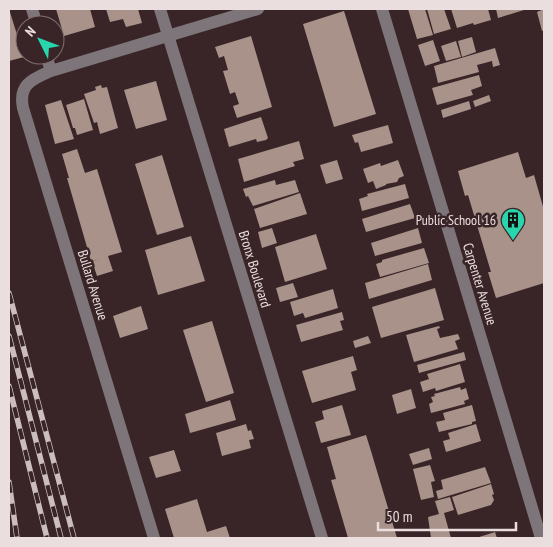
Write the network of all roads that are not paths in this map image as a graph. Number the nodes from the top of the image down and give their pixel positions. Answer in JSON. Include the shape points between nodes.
{"nodes":[{"id":1,"x":160,"y":9,"type":"edge"},
{"id":2,"x":258,"y":9,"type":"edge"},
{"id":3,"x":382,"y":9,"type":"edge"},
{"id":4,"x":168,"y":36,"type":"junction"},
{"id":5,"x":49,"y":65,"type":"edge"},
{"id":6,"x":51,"y":71,"type":"junction"},
{"id":7,"x":154,"y":538,"type":"edge"},
{"id":8,"x":322,"y":538,"type":"edge"},
{"id":9,"x":542,"y":538,"type":"edge"}],
"edges":[{"from":1,"to":4,"type":"street","name":"Bronx Boulevard"},
{"from":2,"to":4,"type":"street","name":"Bullard Avenue"},
{"from":3,"to":9,"type":"street","name":"Carpenter Avenue"},
{"from":4,"to":6,"type":"street","name":"Bullard Avenue"},
{"from":4,"to":8,"type":"street","name":"Bronx Boulevard"},
{"from":5,"to":6,"type":"street"},
{"from":6,"to":7,"type":"street","name":"Bullard Avenue","via":[[32,80],[23,90],[21,100]]}]}
